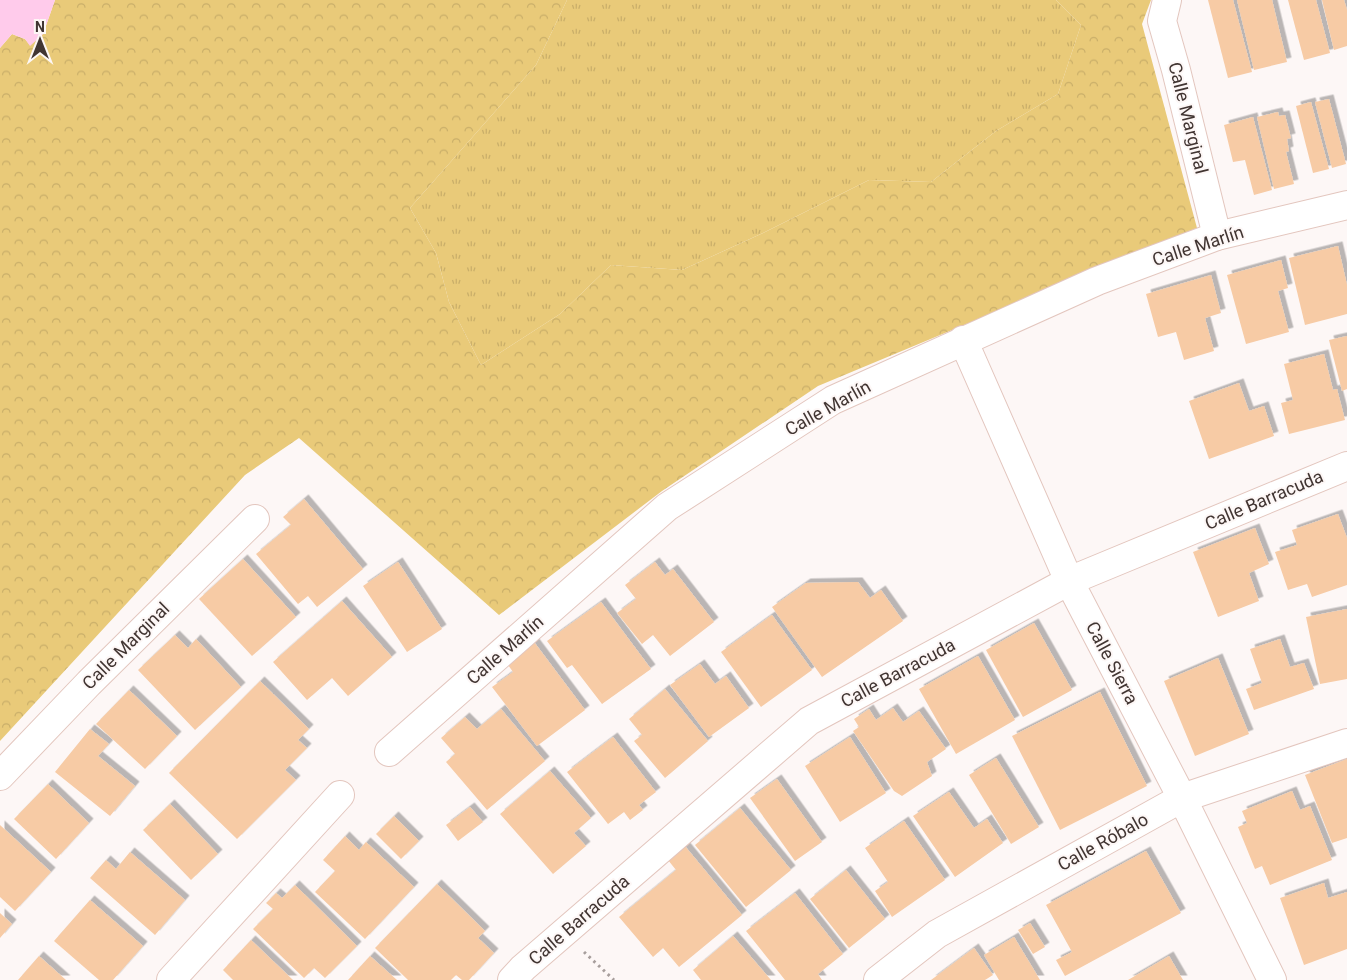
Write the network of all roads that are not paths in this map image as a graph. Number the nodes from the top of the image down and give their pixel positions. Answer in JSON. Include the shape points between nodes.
{"nodes":[{"id":1,"x":1168,"y":0,"type":"edge"},
{"id":2,"x":1347,"y":205,"type":"edge"},
{"id":3,"x":1217,"y":236,"type":"junction"},
{"id":4,"x":963,"y":340,"type":"junction"},
{"id":5,"x":1347,"y":466,"type":"edge"},
{"id":6,"x":255,"y":519,"type":"dead end"},
{"id":7,"x":1069,"y":581,"type":"junction"},
{"id":8,"x":1347,"y":743,"type":"edge"},
{"id":9,"x":389,"y":752,"type":"dead end"},
{"id":10,"x":0,"y":776,"type":"edge"},
{"id":11,"x":340,"y":795,"type":"dead end"},
{"id":12,"x":1182,"y":798,"type":"junction"},
{"id":13,"x":171,"y":980,"type":"edge"},
{"id":14,"x":512,"y":980,"type":"edge"},
{"id":15,"x":878,"y":980,"type":"edge"},
{"id":16,"x":1272,"y":980,"type":"edge"}],
"edges":[{"from":1,"to":3,"type":"street","name":"Calle Marginal","via":[[1162,21]]},
{"from":2,"to":3,"type":"street","name":"Calle Marlín"},
{"from":3,"to":4,"type":"street","name":"Calle Marlín","via":[[1097,281]]},
{"from":4,"to":7,"type":"street","name":"Calle Sierra"},
{"from":4,"to":9,"type":"street","name":"Calle Marlín","via":[[834,400],[667,507]]},
{"from":5,"to":7,"type":"street","name":"Calle Barracuda"},
{"from":6,"to":10,"type":"street","name":"Calle Marginal","via":[[89,682]]},
{"from":7,"to":12,"type":"street","name":"Calle Sierra"},
{"from":7,"to":14,"type":"street","name":"Calle Barracuda","via":[[809,721]]},
{"from":8,"to":12,"type":"street","name":"Calle Róbalo"},
{"from":11,"to":13,"type":"street"},
{"from":12,"to":15,"type":"street","name":"Calle Róbalo","via":[[937,934]]},
{"from":12,"to":16,"type":"street","name":"Calle Sierra"}]}
